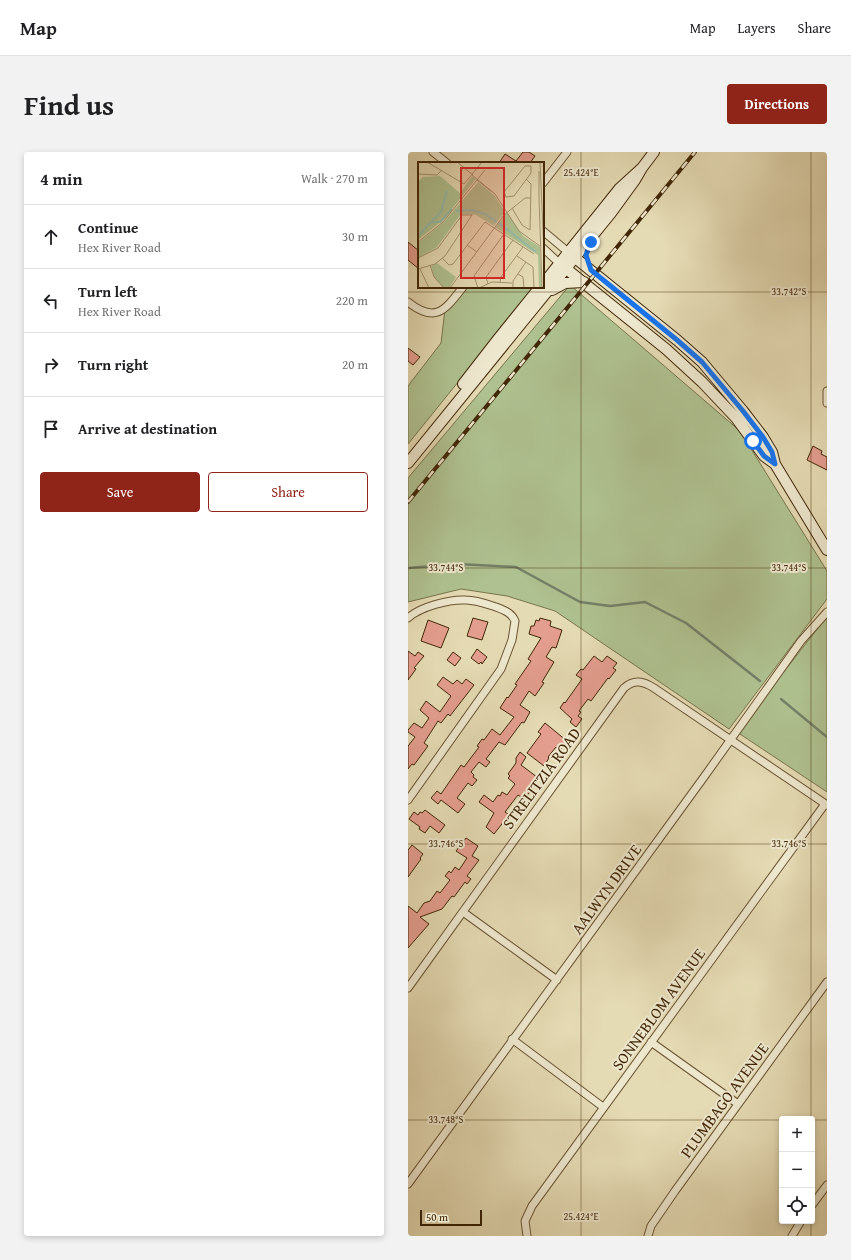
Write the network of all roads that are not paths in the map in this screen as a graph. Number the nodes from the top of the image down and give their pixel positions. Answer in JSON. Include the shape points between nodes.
{"nodes":[{"id":1,"x":433,"y":152,"type":"edge"},
{"id":2,"x":567,"y":152,"type":"edge"},
{"id":3,"x":654,"y":152,"type":"edge"},
{"id":4,"x":446,"y":162,"type":"edge"},
{"id":5,"x":642,"y":168,"type":"junction"},
{"id":6,"x":544,"y":183,"type":"edge"},
{"id":7,"x":603,"y":222,"type":"junction"},
{"id":8,"x":544,"y":232,"type":"edge"},
{"id":9,"x":544,"y":249,"type":"edge"},
{"id":10,"x":571,"y":254,"type":"junction"},
{"id":11,"x":563,"y":265,"type":"junction"},
{"id":12,"x":591,"y":270,"type":"junction"},
{"id":13,"x":584,"y":282,"type":"junction"},
{"id":14,"x":544,"y":283,"type":"edge"},
{"id":15,"x":462,"y":288,"type":"edge"},
{"id":16,"x":543,"y":291,"type":"edge"},
{"id":17,"x":408,"y":302,"type":"edge"},
{"id":18,"x":827,"y":391,"type":"edge"},
{"id":19,"x":827,"y":403,"type":"edge"},
{"id":20,"x":408,"y":458,"type":"edge"},
{"id":21,"x":408,"y":463,"type":"edge"},
{"id":22,"x":775,"y":464,"type":"junction"},
{"id":23,"x":827,"y":550,"type":"edge"},
{"id":24,"x":827,"y":612,"type":"edge"},
{"id":25,"x":408,"y":618,"type":"edge"},
{"id":26,"x":732,"y":739,"type":"junction"},
{"id":27,"x":408,"y":800,"type":"edge"},
{"id":28,"x":826,"y":804,"type":"edge"},
{"id":29,"x":463,"y":912,"type":"junction"},
{"id":30,"x":557,"y":980,"type":"junction"},
{"id":31,"x":827,"y":982,"type":"edge"},
{"id":32,"x":408,"y":988,"type":"edge"},
{"id":33,"x":512,"y":1039,"type":"junction"},
{"id":34,"x":651,"y":1042,"type":"junction"},
{"id":35,"x":738,"y":1104,"type":"junction"},
{"id":36,"x":604,"y":1107,"type":"junction"},
{"id":37,"x":408,"y":1184,"type":"edge"},
{"id":38,"x":827,"y":1185,"type":"edge"},
{"id":39,"x":815,"y":1201,"type":"edge"},
{"id":40,"x":799,"y":1224,"type":"edge"},
{"id":41,"x":527,"y":1236,"type":"edge"},
{"id":42,"x":648,"y":1236,"type":"edge"},
{"id":43,"x":792,"y":1236,"type":"edge"}],
"edges":[{"from":1,"to":4,"type":"street"},
{"from":2,"to":6,"type":"street"},
{"from":3,"to":5,"type":"main road"},
{"from":5,"to":7,"type":"main road"},
{"from":5,"to":10,"type":"main road","via":[[619,189]]},
{"from":7,"to":10,"type":"main road"},
{"from":7,"to":12,"type":"main road","via":[[587,251]]},
{"from":8,"to":10,"type":"street"},
{"from":9,"to":11,"type":"street"},
{"from":10,"to":11,"type":"main road"},
{"from":10,"to":12,"type":"main road"},
{"from":11,"to":13,"type":"main road"},
{"from":11,"to":14,"type":"main road"},
{"from":11,"to":16,"type":"main road"},
{"from":12,"to":22,"type":"main road","via":[[702,362],[763,437],[772,452]]},
{"from":13,"to":16,"type":"main road","via":[[564,283]]},
{"from":13,"to":22,"type":"main road","via":[[702,382],[736,418],[764,456]]},
{"from":15,"to":17,"type":"street","via":[[445,309],[438,312],[426,313]]},
{"from":16,"to":20,"type":"main road","via":[[498,339]]},
{"from":16,"to":21,"type":"main road"},
{"from":18,"to":19,"type":"street"},
{"from":22,"to":23,"type":"main road"},
{"from":24,"to":26,"type":"street","name":"AALWYN DRIVE","via":[[802,641]]},
{"from":25,"to":27,"type":"street","via":[[422,609],[465,600],[504,610],[515,621],[501,669]]},
{"from":26,"to":28,"type":"street"},
{"from":26,"to":29,"type":"street","name":"STRELITZIA ROAD","via":[[646,683],[637,681],[628,684]]},
{"from":26,"to":30,"type":"street","name":"AALWYN DRIVE"},
{"from":28,"to":34,"type":"street","name":"SONNEBLOM AVENUE"},
{"from":29,"to":30,"type":"street"},
{"from":29,"to":32,"type":"street","name":"STRELITZIA ROAD"},
{"from":30,"to":33,"type":"street","name":"AALWYN DRIVE"},
{"from":31,"to":35,"type":"street","name":"PLUMBAGO AVENUE"},
{"from":33,"to":36,"type":"street"},
{"from":33,"to":37,"type":"street","name":"AALWYN DRIVE"},
{"from":34,"to":35,"type":"street"},
{"from":34,"to":36,"type":"street","name":"SONNEBLOM AVENUE"},
{"from":35,"to":42,"type":"street","name":"PLUMBAGO AVENUE","via":[[655,1220]]},
{"from":36,"to":41,"type":"street","name":"SONNEBLOM AVENUE","via":[[532,1206],[525,1221]]},
{"from":38,"to":39,"type":"street"},
{"from":40,"to":43,"type":"street"}]}
